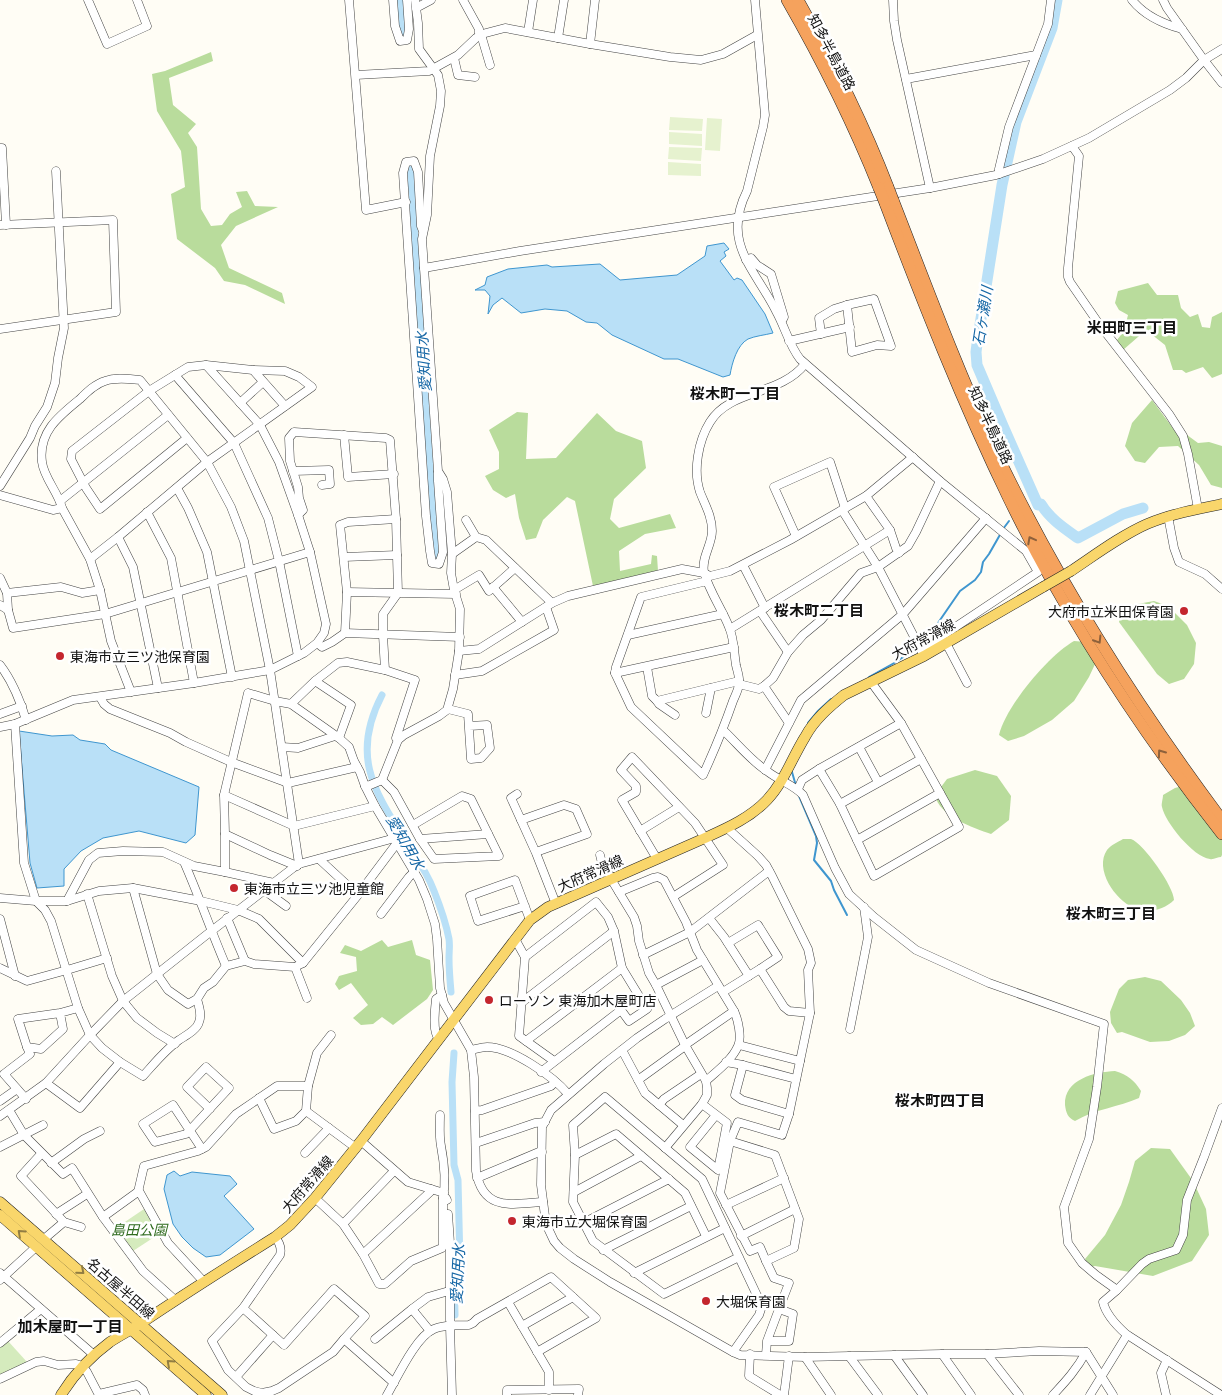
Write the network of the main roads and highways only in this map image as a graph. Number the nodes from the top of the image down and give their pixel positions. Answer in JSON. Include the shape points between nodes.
{"nodes":[{"id":1,"x":788,"y":0,"type":"edge"},
{"id":2,"x":798,"y":0,"type":"edge"},
{"id":3,"x":883,"y":188,"type":"junction"},
{"id":4,"x":889,"y":202,"type":"junction"},
{"id":5,"x":1222,"y":504,"type":"edge"},
{"id":6,"x":1222,"y":820,"type":"edge"},
{"id":7,"x":1222,"y":834,"type":"edge"},
{"id":8,"x":0,"y":1202,"type":"edge"},
{"id":9,"x":0,"y":1215,"type":"edge"},
{"id":10,"x":137,"y":1327,"type":"junction"},
{"id":11,"x":204,"y":1394,"type":"edge"},
{"id":12,"x":62,"y":1395,"type":"edge"},
{"id":13,"x":222,"y":1395,"type":"edge"}],
"edges":[{"from":1,"to":3,"type":"highway","name":"知多半島道路"},
{"from":2,"to":3,"type":"highway","name":"知多半島道路","via":[[846,89]]},
{"from":3,"to":4,"type":"highway","name":"知多半島道路","bridge":true},
{"from":4,"to":6,"type":"highway","name":"知多半島道路","one_way":true,"via":[[993,446],[1044,545],[1139,703]]},
{"from":7,"to":4,"type":"highway","name":"知多半島道路","one_way":true,"via":[[1131,709],[1044,566],[955,383]]},
{"from":5,"to":10,"type":"main road","name":"大府常滑線","bridge":true,"via":[[1168,516],[1130,532],[1044,588],[946,644],[844,696],[819,718],[805,736],[782,781],[750,815],[556,904],[530,920],[358,1144],[290,1225]]},
{"from":8,"to":10,"type":"main road","name":"名古屋半田線","one_way":true},
{"from":10,"to":9,"type":"main road","name":"名古屋半田線","one_way":true},
{"from":11,"to":10,"type":"main road","name":"名古屋半田線","one_way":true},
{"from":10,"to":12,"type":"main road","name":"大府常滑線","via":[[112,1340],[94,1355]]},
{"from":10,"to":13,"type":"main road","name":"名古屋半田線"}]}
